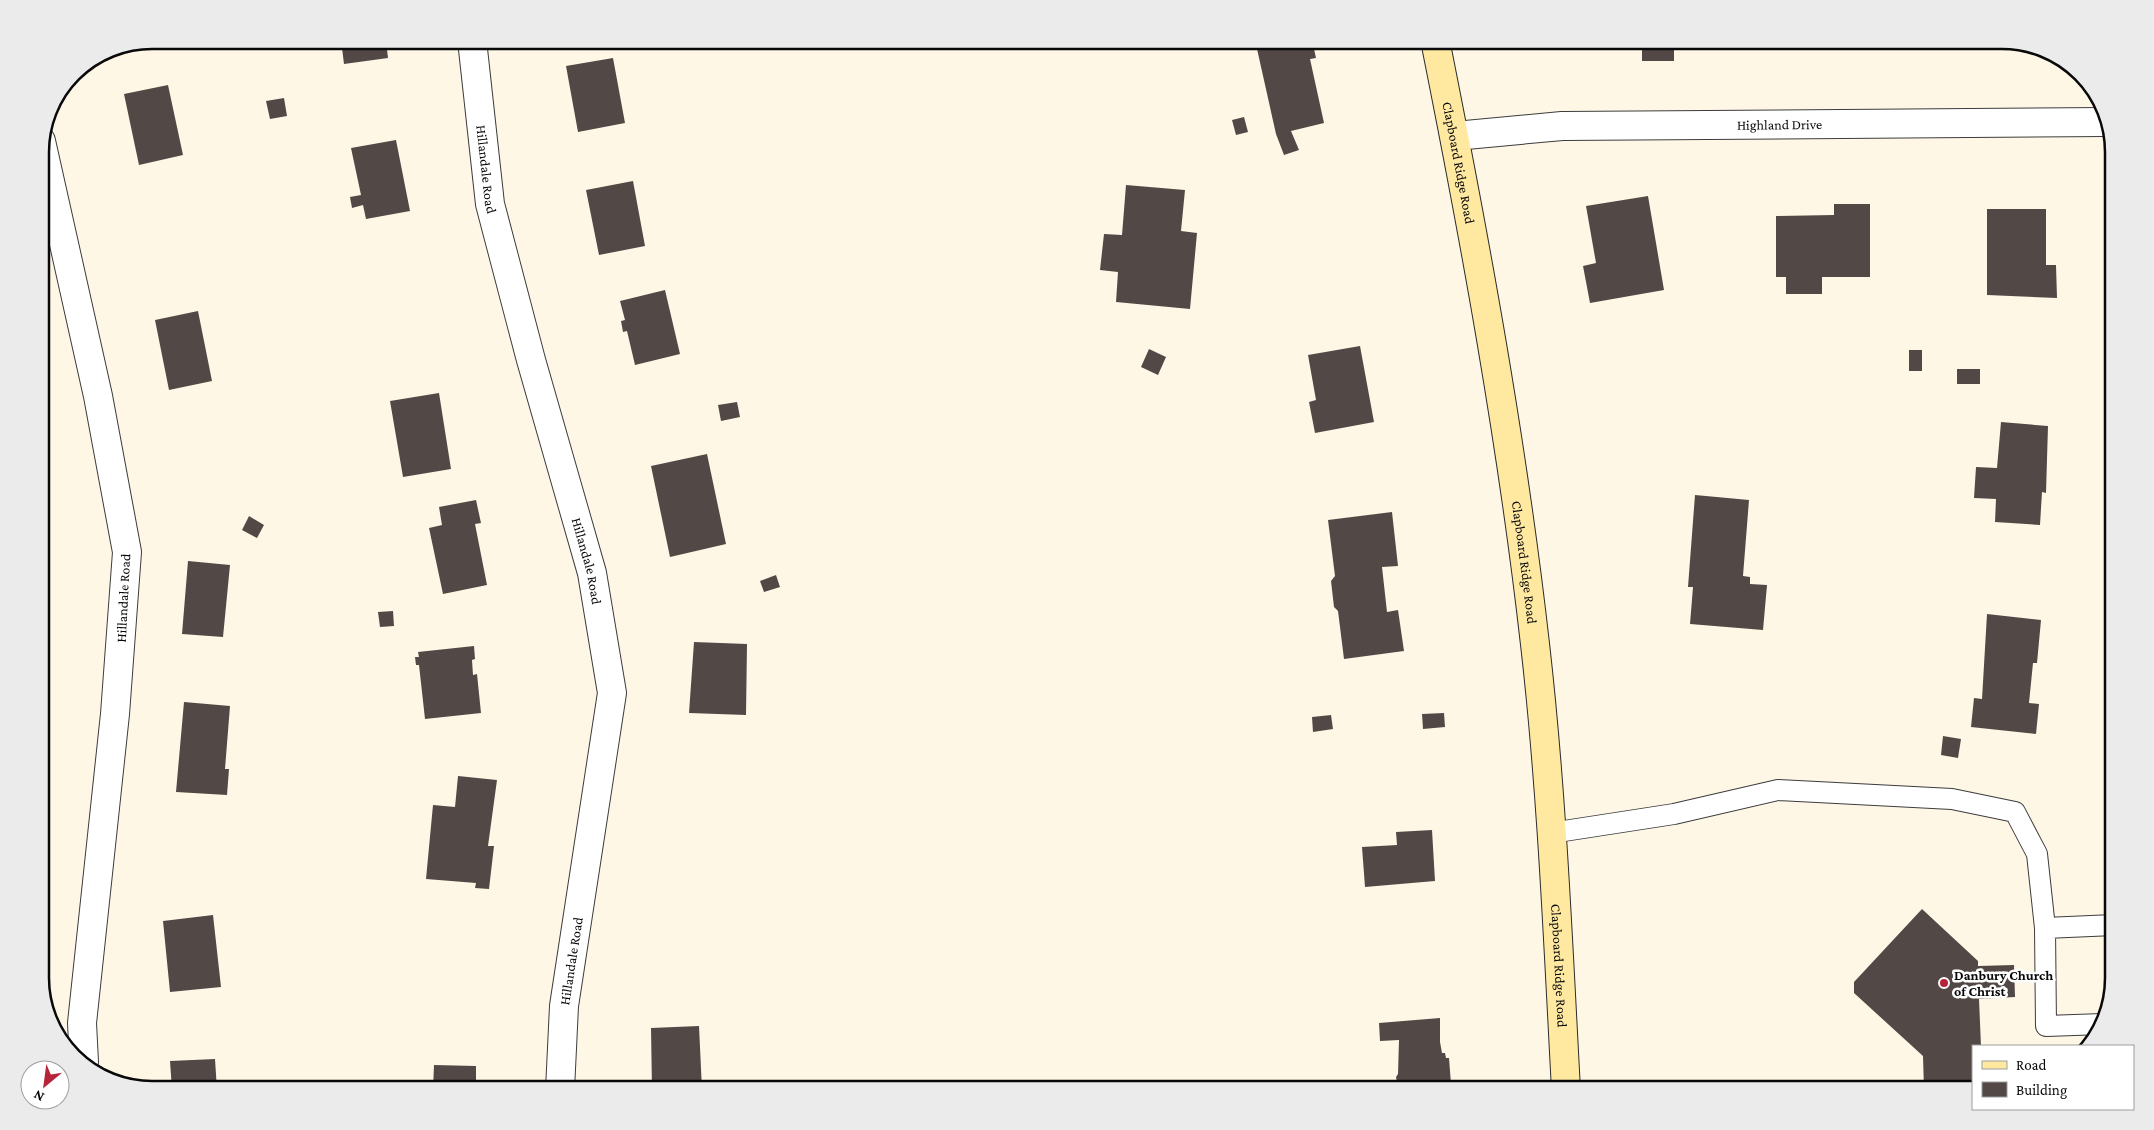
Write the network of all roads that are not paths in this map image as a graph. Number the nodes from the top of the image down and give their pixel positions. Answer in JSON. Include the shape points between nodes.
{"nodes":[{"id":1,"x":473,"y":49,"type":"edge"},
{"id":2,"x":1437,"y":49,"type":"edge"},
{"id":3,"x":2101,"y":122,"type":"edge"},
{"id":4,"x":1455,"y":136,"type":"junction"},
{"id":5,"x":49,"y":178,"type":"edge"},
{"id":6,"x":1551,"y":833,"type":"junction"},
{"id":7,"x":2105,"y":925,"type":"edge"},
{"id":8,"x":2045,"y":928,"type":"junction"},
{"id":9,"x":2095,"y":1024,"type":"edge"},
{"id":10,"x":84,"y":1056,"type":"edge"},
{"id":11,"x":560,"y":1081,"type":"edge"},
{"id":12,"x":1565,"y":1081,"type":"edge"}],
"edges":[{"from":1,"to":11,"type":"street","name":"Hillandale Road","via":[[490,204],[592,573],[612,693],[564,1006]]},
{"from":2,"to":4,"type":"main road","name":"Clapboard Ridge Road"},
{"from":3,"to":4,"type":"street","name":"Highland Drive","via":[[1562,126]]},
{"from":4,"to":6,"type":"main road","name":"Clapboard Ridge Road","via":[[1502,400],[1522,536]]},
{"from":5,"to":10,"type":"street","name":"Hillandale Road","via":[[98,396],[127,552],[115,714],[82,1023]]},
{"from":6,"to":8,"type":"lane","via":[[1674,814],[1778,790],[1952,799],[2015,812],[2037,854]]},
{"from":6,"to":12,"type":"main road","name":"Clapboard Ridge Road"},
{"from":7,"to":8,"type":"lane"},
{"from":8,"to":9,"type":"lane","via":[[2046,1026]]}]}
